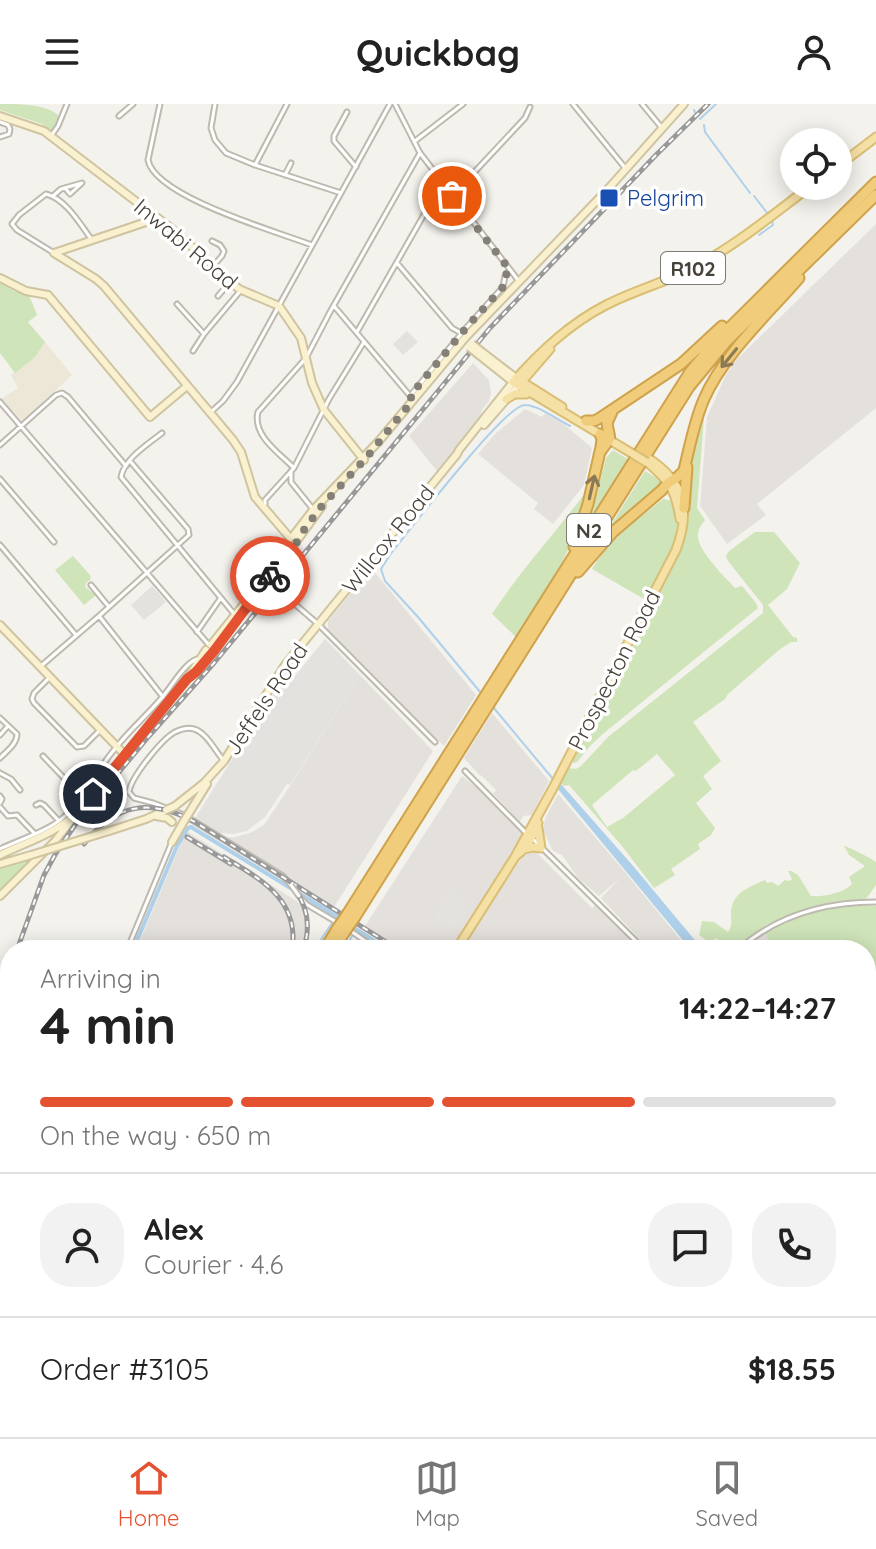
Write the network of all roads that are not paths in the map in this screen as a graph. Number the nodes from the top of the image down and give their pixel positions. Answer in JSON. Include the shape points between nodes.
{"nodes":[{"id":1,"x":67,"y":104,"type":"edge"},
{"id":2,"x":133,"y":104,"type":"edge"},
{"id":3,"x":160,"y":104,"type":"edge"},
{"id":4,"x":215,"y":104,"type":"edge"},
{"id":5,"x":287,"y":104,"type":"edge"},
{"id":6,"x":391,"y":104,"type":"edge"},
{"id":7,"x":463,"y":104,"type":"edge"},
{"id":8,"x":573,"y":104,"type":"edge"},
{"id":9,"x":642,"y":104,"type":"edge"},
{"id":10,"x":684,"y":104,"type":"edge"},
{"id":11,"x":530,"y":107,"type":"dead end"},
{"id":12,"x":347,"y":112,"type":"dead end"},
{"id":13,"x":0,"y":116,"type":"edge"},
{"id":14,"x":119,"y":116,"type":"dead end"},
{"id":15,"x":0,"y":122,"type":"edge"},
{"id":16,"x":662,"y":128,"type":"junction"},
{"id":17,"x":51,"y":136,"type":"junction"},
{"id":18,"x":0,"y":137,"type":"edge"},
{"id":19,"x":876,"y":137,"type":"edge"},
{"id":20,"x":414,"y":141,"type":"junction"},
{"id":21,"x":420,"y":153,"type":"junction"},
{"id":22,"x":852,"y":155,"type":"edge"},
{"id":23,"x":291,"y":163,"type":"dead end"},
{"id":24,"x":255,"y":165,"type":"junction"},
{"id":25,"x":356,"y":167,"type":"junction"},
{"id":26,"x":626,"y":169,"type":"junction"},
{"id":27,"x":285,"y":175,"type":"junction"},
{"id":28,"x":876,"y":182,"type":"edge"},
{"id":29,"x":442,"y":183,"type":"junction"},
{"id":30,"x":65,"y":188,"type":"dead end"},
{"id":31,"x":341,"y":193,"type":"junction"},
{"id":32,"x":876,"y":195,"type":"edge"},
{"id":33,"x":53,"y":196,"type":"junction"},
{"id":34,"x":452,"y":196,"type":"junction"},
{"id":35,"x":792,"y":200,"type":"edge"},
{"id":36,"x":158,"y":218,"type":"junction"},
{"id":37,"x":830,"y":234,"type":"junction"},
{"id":38,"x":92,"y":240,"type":"junction"},
{"id":39,"x":212,"y":241,"type":"dead end"},
{"id":40,"x":312,"y":245,"type":"junction"},
{"id":41,"x":54,"y":253,"type":"junction"},
{"id":42,"x":397,"y":262,"type":"junction"},
{"id":43,"x":213,"y":266,"type":"junction"},
{"id":44,"x":510,"y":270,"type":"junction"},
{"id":45,"x":0,"y":278,"type":"edge"},
{"id":46,"x":230,"y":282,"type":"junction"},
{"id":47,"x":520,"y":283,"type":"junction"},
{"id":48,"x":241,"y":290,"type":"junction"},
{"id":49,"x":218,"y":296,"type":"dead end"},
{"id":50,"x":177,"y":304,"type":"dead end"},
{"id":51,"x":279,"y":306,"type":"junction"},
{"id":52,"x":334,"y":306,"type":"junction"},
{"id":53,"x":357,"y":332,"type":"junction"},
{"id":54,"x":204,"y":334,"type":"junction"},
{"id":55,"x":466,"y":341,"type":"junction"},
{"id":56,"x":364,"y":342,"type":"junction"},
{"id":57,"x":193,"y":351,"type":"dead end"},
{"id":58,"x":307,"y":353,"type":"junction"},
{"id":59,"x":517,"y":382,"type":"junction"},
{"id":60,"x":187,"y":386,"type":"junction"},
{"id":61,"x":317,"y":396,"type":"junction"},
{"id":62,"x":536,"y":397,"type":"junction"},
{"id":63,"x":412,"y":398,"type":"junction"},
{"id":64,"x":329,"y":399,"type":"junction"},
{"id":65,"x":506,"y":399,"type":"junction"},
{"id":66,"x":0,"y":402,"type":"edge"},
{"id":67,"x":614,"y":409,"type":"junction"},
{"id":68,"x":324,"y":410,"type":"junction"},
{"id":69,"x":210,"y":413,"type":"junction"},
{"id":70,"x":586,"y":421,"type":"junction"},
{"id":71,"x":22,"y":427,"type":"junction"},
{"id":72,"x":162,"y":433,"type":"dead end"},
{"id":73,"x":607,"y":437,"type":"junction"},
{"id":74,"x":0,"y":445,"type":"edge"},
{"id":75,"x":457,"y":454,"type":"junction"},
{"id":76,"x":688,"y":455,"type":"junction"},
{"id":77,"x":364,"y":457,"type":"junction"},
{"id":78,"x":130,"y":461,"type":"junction"},
{"id":79,"x":126,"y":466,"type":"junction"},
{"id":80,"x":292,"y":470,"type":"junction"},
{"id":81,"x":0,"y":479,"type":"edge"},
{"id":82,"x":671,"y":480,"type":"junction"},
{"id":83,"x":282,"y":481,"type":"junction"},
{"id":84,"x":291,"y":482,"type":"junction"},
{"id":85,"x":658,"y":493,"type":"junction"},
{"id":86,"x":675,"y":494,"type":"junction"},
{"id":87,"x":265,"y":504,"type":"junction"},
{"id":88,"x":684,"y":508,"type":"junction"},
{"id":89,"x":315,"y":511,"type":"junction"},
{"id":90,"x":682,"y":525,"type":"junction"},
{"id":91,"x":293,"y":540,"type":"junction"},
{"id":92,"x":54,"y":542,"type":"dead end"},
{"id":93,"x":178,"y":544,"type":"junction"},
{"id":94,"x":0,"y":545,"type":"edge"},
{"id":95,"x":563,"y":570,"type":"junction"},
{"id":96,"x":147,"y":573,"type":"junction"},
{"id":97,"x":91,"y":585,"type":"dead end"},
{"id":98,"x":221,"y":598,"type":"junction"},
{"id":99,"x":289,"y":599,"type":"dead end"},
{"id":100,"x":551,"y":606,"type":"junction"},
{"id":101,"x":109,"y":607,"type":"junction"},
{"id":102,"x":235,"y":615,"type":"junction"},
{"id":103,"x":99,"y":616,"type":"junction"},
{"id":104,"x":318,"y":624,"type":"junction"},
{"id":105,"x":0,"y":625,"type":"edge"},
{"id":106,"x":197,"y":632,"type":"junction"},
{"id":107,"x":76,"y":635,"type":"junction"},
{"id":108,"x":210,"y":649,"type":"junction"},
{"id":109,"x":197,"y":661,"type":"junction"},
{"id":110,"x":41,"y":667,"type":"junction"},
{"id":111,"x":50,"y":677,"type":"junction"},
{"id":112,"x":187,"y":679,"type":"junction"},
{"id":113,"x":163,"y":697,"type":"junction"},
{"id":114,"x":0,"y":718,"type":"edge"},
{"id":115,"x":9,"y":726,"type":"junction"},
{"id":116,"x":100,"y":730,"type":"junction"},
{"id":117,"x":0,"y":735,"type":"edge"},
{"id":118,"x":435,"y":742,"type":"dead end"},
{"id":119,"x":116,"y":746,"type":"junction"},
{"id":120,"x":125,"y":755,"type":"junction"},
{"id":121,"x":43,"y":756,"type":"dead end"},
{"id":122,"x":0,"y":758,"type":"edge"},
{"id":123,"x":224,"y":761,"type":"junction"},
{"id":124,"x":465,"y":771,"type":"dead end"},
{"id":125,"x":0,"y":773,"type":"edge"},
{"id":126,"x":213,"y":774,"type":"junction"},
{"id":127,"x":20,"y":790,"type":"dead end"},
{"id":128,"x":0,"y":796,"type":"edge"},
{"id":129,"x":81,"y":796,"type":"junction"},
{"id":130,"x":0,"y":805,"type":"edge"},
{"id":131,"x":36,"y":805,"type":"dead end"},
{"id":132,"x":77,"y":813,"type":"junction"},
{"id":133,"x":539,"y":813,"type":"junction"},
{"id":134,"x":165,"y":815,"type":"junction"},
{"id":135,"x":59,"y":821,"type":"junction"},
{"id":136,"x":537,"y":824,"type":"junction"},
{"id":137,"x":34,"y":833,"type":"junction"},
{"id":138,"x":45,"y":836,"type":"junction"},
{"id":139,"x":529,"y":836,"type":"junction"},
{"id":140,"x":172,"y":842,"type":"junction"},
{"id":141,"x":541,"y":848,"type":"junction"},
{"id":142,"x":524,"y":849,"type":"junction"},
{"id":143,"x":0,"y":852,"type":"edge"},
{"id":144,"x":42,"y":854,"type":"junction"},
{"id":145,"x":515,"y":857,"type":"junction"},
{"id":146,"x":0,"y":864,"type":"edge"},
{"id":147,"x":0,"y":896,"type":"edge"},
{"id":148,"x":876,"y":902,"type":"edge"},
{"id":149,"x":351,"y":915,"type":"junction"},
{"id":150,"x":341,"y":931,"type":"junction"},
{"id":151,"x":131,"y":940,"type":"edge"},
{"id":152,"x":333,"y":940,"type":"edge"},
{"id":153,"x":338,"y":940,"type":"edge"},
{"id":154,"x":364,"y":940,"type":"edge"},
{"id":155,"x":462,"y":940,"type":"edge"},
{"id":156,"x":635,"y":940,"type":"edge"},
{"id":157,"x":751,"y":940,"type":"edge"}],
"edges":[{"from":1,"to":17,"type":"street"},
{"from":2,"to":14,"type":"street"},
{"from":3,"to":40,"type":"street","via":[[148,160],[156,175],[202,205]]},
{"from":4,"to":24,"type":"street","via":[[215,140],[226,153]]},
{"from":5,"to":24,"type":"street"},
{"from":6,"to":20,"type":"street"},
{"from":6,"to":25,"type":"street"},
{"from":7,"to":20,"type":"street"},
{"from":8,"to":26,"type":"street"},
{"from":9,"to":16,"type":"street"},
{"from":10,"to":16,"type":"street"},
{"from":11,"to":34,"type":"street"},
{"from":12,"to":25,"type":"street","via":[[334,141]]},
{"from":13,"to":17,"type":"street","name":"Inwabi Road"},
{"from":15,"to":18,"type":"street","via":[[10,129]]},
{"from":16,"to":26,"type":"street"},
{"from":17,"to":36,"type":"street","name":"Inwabi Road"},
{"from":19,"to":22,"type":"main road"},
{"from":20,"to":21,"type":"street"},
{"from":21,"to":29,"type":"street"},
{"from":21,"to":52,"type":"street"},
{"from":23,"to":27,"type":"street"},
{"from":24,"to":27,"type":"street"},
{"from":25,"to":31,"type":"street"},
{"from":26,"to":47,"type":"street"},
{"from":27,"to":31,"type":"street"},
{"from":28,"to":37,"type":"highway","number":"N2"},
{"from":29,"to":34,"type":"street"},
{"from":29,"to":42,"type":"street"},
{"from":30,"to":33,"type":"street"},
{"from":31,"to":40,"type":"street"},
{"from":32,"to":37,"type":"highway","number":"N2"},
{"from":33,"to":38,"type":"street"},
{"from":33,"to":41,"type":"street","via":[[44,195],[12,224]]},
{"from":34,"to":44,"type":"street"},
{"from":35,"to":59,"type":"main road","number":"R102","via":[[710,259],[604,306],[564,332]]},
{"from":36,"to":38,"type":"street"},
{"from":36,"to":43,"type":"street","name":"Inwabi Road"},
{"from":37,"to":67,"type":"highway","via":[[681,364]]},
{"from":37,"to":76,"type":"highway","one_way":true,"via":[[723,365],[704,397]]},
{"from":37,"to":95,"type":"highway","number":"N2","via":[[690,372]]},
{"from":37,"to":100,"type":"highway","number":"N2","via":[[697,376]]},
{"from":38,"to":41,"type":"street"},
{"from":39,"to":43,"type":"street","via":[[224,251]]},
{"from":40,"to":51,"type":"street"},
{"from":41,"to":60,"type":"street","via":[[104,286]]},
{"from":42,"to":53,"type":"street"},
{"from":42,"to":55,"type":"street"},
{"from":43,"to":46,"type":"street","name":"Inwabi Road"},
{"from":44,"to":47,"type":"street"},
{"from":44,"to":55,"type":"street"},
{"from":45,"to":60,"type":"street","via":[[48,295],[150,417]]},
{"from":46,"to":48,"type":"street","name":"Inwabi Road"},
{"from":46,"to":49,"type":"street"},
{"from":47,"to":55,"type":"street"},
{"from":48,"to":51,"type":"street","name":"Inwabi Road"},
{"from":48,"to":54,"type":"street"},
{"from":50,"to":54,"type":"street"},
{"from":51,"to":58,"type":"street"},
{"from":51,"to":69,"type":"street","via":[[234,387]]},
{"from":52,"to":53,"type":"street"},
{"from":52,"to":58,"type":"street"},
{"from":53,"to":56,"type":"street"},
{"from":54,"to":57,"type":"street"},
{"from":55,"to":59,"type":"street","name":"Prospecton Road","bridge":true},
{"from":55,"to":63,"type":"street"},
{"from":56,"to":63,"type":"street"},
{"from":56,"to":64,"type":"street"},
{"from":58,"to":61,"type":"street"},
{"from":58,"to":80,"type":"street","via":[[256,418],[260,432]]},
{"from":59,"to":62,"type":"main road","name":"Prospecton Road"},
{"from":59,"to":65,"type":"street","name":"Willcox Road"},
{"from":59,"to":70,"type":"main road","name":"Prospecton Road"},
{"from":59,"to":75,"type":"street","name":"Willcox Road"},
{"from":60,"to":69,"type":"street"},
{"from":61,"to":64,"type":"street"},
{"from":61,"to":68,"type":"street"},
{"from":62,"to":65,"type":"main road","via":[[521,393]]},
{"from":62,"to":73,"type":"main road","name":"Prospecton Road"},
{"from":63,"to":77,"type":"street"},
{"from":64,"to":68,"type":"street"},
{"from":65,"to":75,"type":"street","name":"Willcox Road"},
{"from":66,"to":71,"type":"street"},
{"from":67,"to":70,"type":"highway"},
{"from":67,"to":73,"type":"highway"},
{"from":68,"to":77,"type":"street"},
{"from":68,"to":80,"type":"street"},
{"from":69,"to":87,"type":"street","via":[[241,452],[255,497]]},
{"from":70,"to":73,"type":"main road","name":"Prospecton Road"},
{"from":71,"to":74,"type":"street"},
{"from":71,"to":79,"type":"street","via":[[56,395],[65,394]]},
{"from":71,"to":96,"type":"street"},
{"from":72,"to":78,"type":"street"},
{"from":73,"to":82,"type":"main road","name":"Prospecton Road","bridge":true},
{"from":95,"to":73,"type":"highway","one_way":true},
{"from":75,"to":104,"type":"street","name":"Willcox Road"},
{"from":76,"to":82,"type":"highway","via":[[682,473]]},
{"from":76,"to":88,"type":"highway"},
{"from":77,"to":89,"type":"street"},
{"from":78,"to":79,"type":"street"},
{"from":78,"to":93,"type":"street","via":[[189,531]]},
{"from":79,"to":93,"type":"street","via":[[123,481]]},
{"from":80,"to":83,"type":"street"},
{"from":80,"to":84,"type":"street"},
{"from":81,"to":92,"type":"street"},
{"from":82,"to":85,"type":"highway"},
{"from":82,"to":86,"type":"main road","name":"Prospecton Road"},
{"from":82,"to":88,"type":"main road","name":"Prospecton Road"},
{"from":83,"to":84,"type":"street"},
{"from":83,"to":87,"type":"street"},
{"from":84,"to":89,"type":"street"},
{"from":85,"to":86,"type":"highway"},
{"from":85,"to":100,"type":"highway","via":[[603,542]]},
{"from":86,"to":90,"type":"main road","name":"Prospecton Road"},
{"from":87,"to":91,"type":"street"},
{"from":88,"to":90,"type":"main road","name":"Prospecton Road"},
{"from":89,"to":91,"type":"street"},
{"from":90,"to":133,"type":"main road","name":"Prospecton Road","via":[[672,559]]},
{"from":91,"to":102,"type":"street"},
{"from":91,"to":108,"type":"street"},
{"from":93,"to":96,"type":"street"},
{"from":93,"to":98,"type":"street"},
{"from":94,"to":107,"type":"street"},
{"from":95,"to":149,"type":"highway","number":"N2"},
{"from":96,"to":101,"type":"street"},
{"from":96,"to":106,"type":"street"},
{"from":97,"to":101,"type":"street"},
{"from":98,"to":102,"type":"street"},
{"from":98,"to":106,"type":"street"},
{"from":99,"to":104,"type":"street"},
{"from":100,"to":149,"type":"highway","number":"N2"},
{"from":101,"to":103,"type":"street"},
{"from":102,"to":108,"type":"street"},
{"from":103,"to":107,"type":"street"},
{"from":103,"to":113,"type":"street"},
{"from":104,"to":118,"type":"street"},
{"from":104,"to":123,"type":"street","name":"Jeffels Road","via":[[285,665]]},
{"from":105,"to":110,"type":"street"},
{"from":106,"to":108,"type":"street"},
{"from":107,"to":110,"type":"street"},
{"from":108,"to":109,"type":"street"},
{"from":108,"to":112,"type":"street"},
{"from":109,"to":112,"type":"street"},
{"from":109,"to":113,"type":"street","via":[[187,665]]},
{"from":110,"to":111,"type":"street"},
{"from":111,"to":116,"type":"street"},
{"from":111,"to":116,"type":"street","via":[[34,693],[34,703],[77,747]]},
{"from":112,"to":120,"type":"street"},
{"from":113,"to":119,"type":"street"},
{"from":114,"to":115,"type":"street"},
{"from":115,"to":117,"type":"street"},
{"from":115,"to":122,"type":"street","via":[[16,741]]},
{"from":116,"to":119,"type":"street"},
{"from":119,"to":120,"type":"street"},
{"from":119,"to":129,"type":"street"},
{"from":120,"to":132,"type":"street"},
{"from":121,"to":129,"type":"street"},
{"from":123,"to":126,"type":"street","name":"Jeffels Road"},
{"from":123,"to":154,"type":"street","bridge":true,"via":[[196,729],[180,730],[134,779],[130,794],[191,819],[283,876],[306,904]]},
{"from":124,"to":139,"type":"street"},
{"from":125,"to":127,"type":"street"},
{"from":126,"to":134,"type":"street","bridge":true},
{"from":126,"to":140,"type":"street","bridge":true},
{"from":128,"to":130,"type":"street"},
{"from":129,"to":135,"type":"street"},
{"from":130,"to":137,"type":"street"},
{"from":131,"to":135,"type":"street","via":[[44,805]]},
{"from":132,"to":138,"type":"street"},
{"from":132,"to":144,"type":"street"},
{"from":133,"to":136,"type":"main road"},
{"from":133,"to":139,"type":"main road","name":"Prospecton Road"},
{"from":134,"to":140,"type":"street","via":[[174,828]]},
{"from":134,"to":146,"type":"street","bridge":true},
{"from":135,"to":137,"type":"street"},
{"from":136,"to":139,"type":"main road"},
{"from":136,"to":141,"type":"main road"},
{"from":137,"to":143,"type":"street"},
{"from":138,"to":143,"type":"street"},
{"from":138,"to":144,"type":"street"},
{"from":139,"to":141,"type":"street"},
{"from":139,"to":142,"type":"main road"},
{"from":139,"to":145,"type":"main road"},
{"from":140,"to":151,"type":"street"},
{"from":141,"to":142,"type":"main road"},
{"from":141,"to":156,"type":"street"},
{"from":142,"to":145,"type":"main road"},
{"from":144,"to":147,"type":"street"},
{"from":145,"to":155,"type":"main road"},
{"from":148,"to":157,"type":"street","via":[[807,910]]},
{"from":149,"to":150,"type":"highway","number":"N2","bridge":true},
{"from":150,"to":152,"type":"highway","number":"N2"},
{"from":150,"to":153,"type":"highway","number":"N2"}]}
